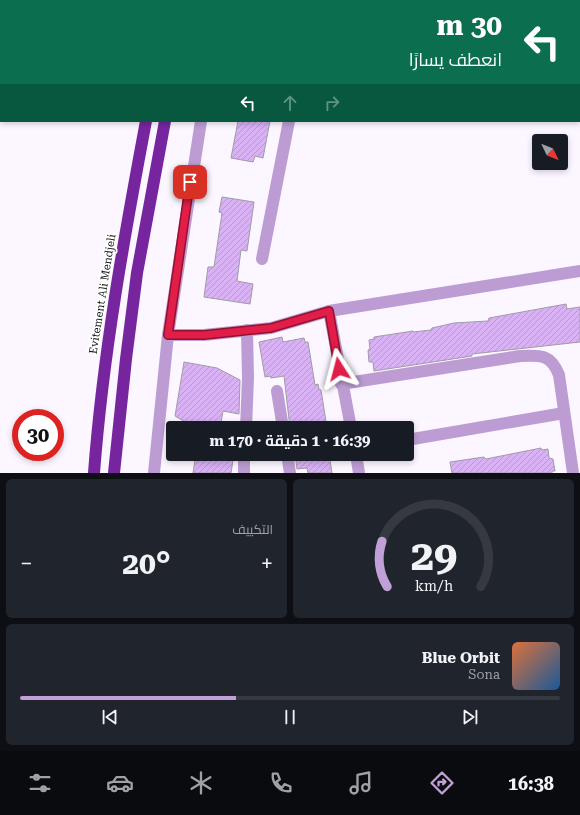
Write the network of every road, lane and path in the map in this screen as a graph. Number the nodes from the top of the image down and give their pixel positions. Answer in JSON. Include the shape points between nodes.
{"nodes":[{"id":1,"x":146,"y":122,"type":"edge"},
{"id":2,"x":165,"y":122,"type":"edge"},
{"id":3,"x":200,"y":122,"type":"edge"},
{"id":4,"x":289,"y":122,"type":"edge"},
{"id":5,"x":262,"y":259,"type":"dead end"},
{"id":6,"x":580,"y":271,"type":"edge"},
{"id":7,"x":329,"y":311,"type":"junction"},
{"id":8,"x":247,"y":330,"type":"junction"},
{"id":9,"x":168,"y":335,"type":"junction"},
{"id":10,"x":341,"y":384,"type":"junction"},
{"id":11,"x":277,"y":391,"type":"dead end"},
{"id":12,"x":564,"y":412,"type":"junction"},
{"id":13,"x":246,"y":421,"type":"edge"},
{"id":14,"x":282,"y":421,"type":"edge"},
{"id":15,"x":349,"y":421,"type":"edge"},
{"id":16,"x":414,"y":439,"type":"edge"},
{"id":17,"x":244,"y":461,"type":"edge"},
{"id":18,"x":288,"y":461,"type":"edge"},
{"id":19,"x":357,"y":461,"type":"edge"},
{"id":20,"x":94,"y":473,"type":"edge"},
{"id":21,"x":114,"y":473,"type":"edge"},
{"id":22,"x":154,"y":473,"type":"edge"},
{"id":23,"x":244,"y":473,"type":"edge"},
{"id":24,"x":290,"y":473,"type":"edge"},
{"id":25,"x":360,"y":473,"type":"edge"},
{"id":26,"x":573,"y":473,"type":"edge"}],
"edges":[{"from":1,"to":20,"type":"highway","name":"Evitement Ali Mendjeli","via":[[113,301],[99,408]]},
{"from":2,"to":21,"type":"highway","via":[[137,272]]},
{"from":3,"to":9,"type":"street"},
{"from":4,"to":5,"type":"street"},
{"from":6,"to":7,"type":"street"},
{"from":7,"to":8,"type":"street","via":[[271,328]]},
{"from":7,"to":10,"type":"street"},
{"from":8,"to":9,"type":"street","via":[[204,335]]},
{"from":8,"to":13,"type":"street"},
{"from":9,"to":22,"type":"street"},
{"from":10,"to":12,"type":"street","via":[[520,356],[540,356],[555,365]]},
{"from":10,"to":15,"type":"street"},
{"from":11,"to":14,"type":"street"},
{"from":12,"to":16,"type":"street"},
{"from":12,"to":26,"type":"street"},
{"from":17,"to":23,"type":"street"},
{"from":18,"to":24,"type":"street"},
{"from":19,"to":25,"type":"street"}]}
